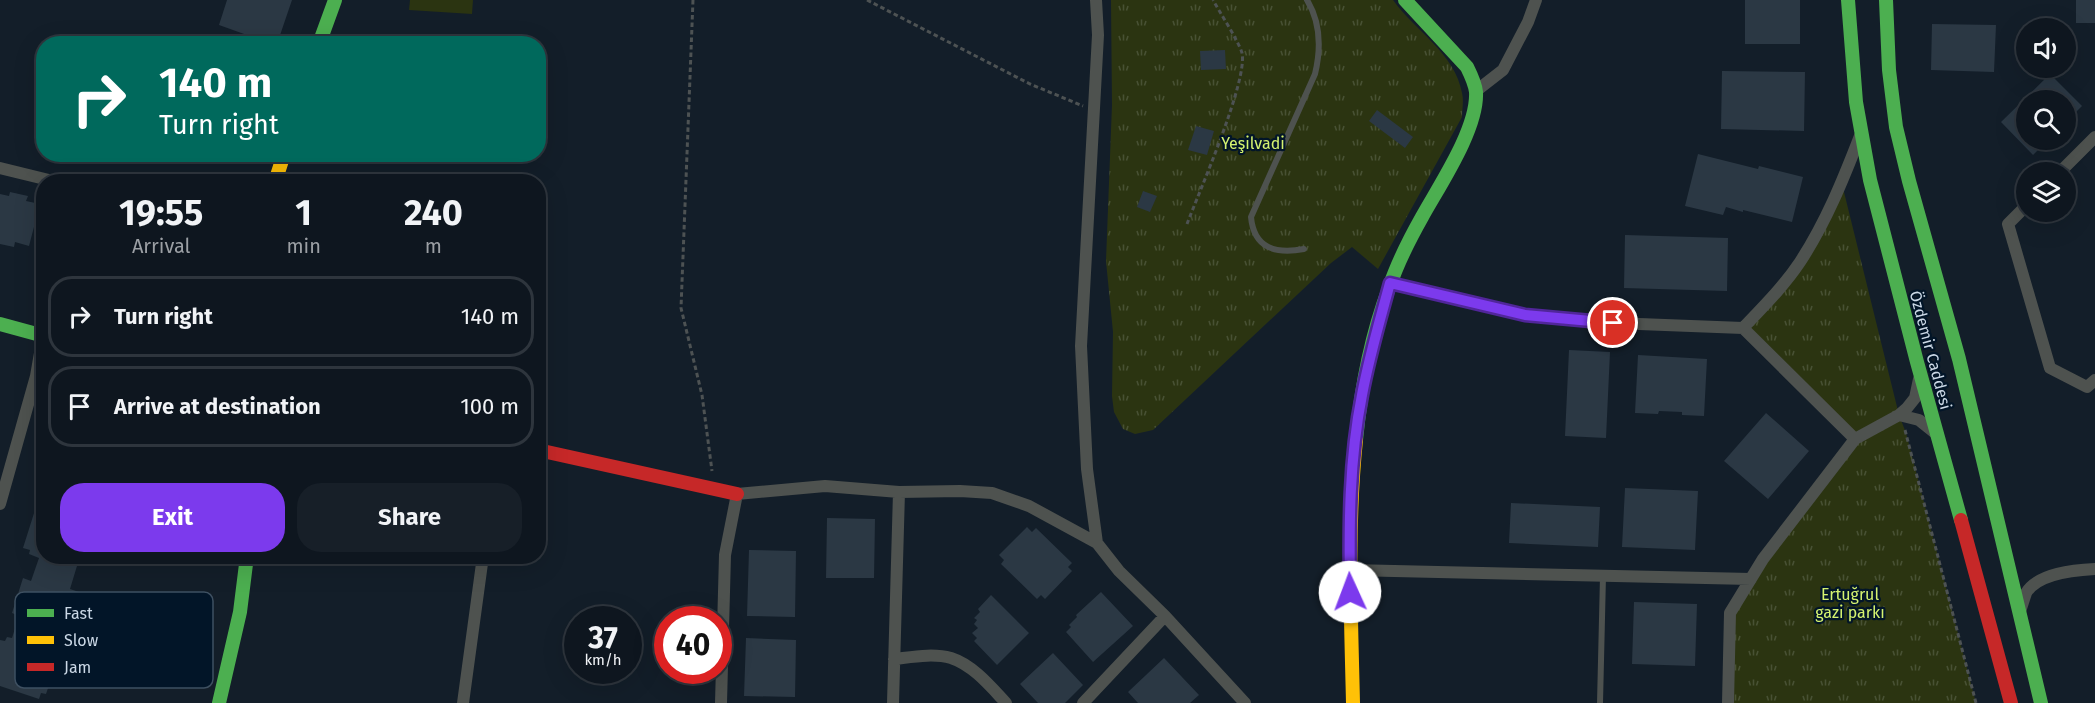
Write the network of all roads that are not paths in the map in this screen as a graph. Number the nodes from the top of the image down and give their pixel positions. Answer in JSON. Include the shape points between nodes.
{"nodes":[{"id":1,"x":335,"y":0,"type":"edge"},
{"id":2,"x":1096,"y":0,"type":"edge"},
{"id":3,"x":1307,"y":0,"type":"edge"},
{"id":4,"x":1406,"y":0,"type":"edge"},
{"id":5,"x":1536,"y":0,"type":"edge"},
{"id":6,"x":1848,"y":0,"type":"edge"},
{"id":7,"x":1886,"y":0,"type":"edge"},
{"id":8,"x":322,"y":36,"type":"edge"},
{"id":9,"x":1476,"y":91,"type":"junction"},
{"id":10,"x":1860,"y":134,"type":"junction"},
{"id":11,"x":2095,"y":137,"type":"edge"},
{"id":12,"x":2070,"y":162,"type":"edge"},
{"id":13,"x":0,"y":168,"type":"edge"},
{"id":14,"x":36,"y":177,"type":"edge"},
{"id":15,"x":2016,"y":216,"type":"edge"},
{"id":16,"x":1304,"y":249,"type":"dead end"},
{"id":17,"x":1390,"y":283,"type":"junction"},
{"id":18,"x":0,"y":324,"type":"edge"},
{"id":19,"x":1743,"y":328,"type":"junction"},
{"id":20,"x":36,"y":334,"type":"edge"},
{"id":21,"x":1919,"y":373,"type":"junction"},
{"id":22,"x":36,"y":376,"type":"edge"},
{"id":23,"x":2095,"y":380,"type":"edge"},
{"id":24,"x":1899,"y":415,"type":"junction"},
{"id":25,"x":1937,"y":435,"type":"junction"},
{"id":26,"x":1855,"y":439,"type":"junction"},
{"id":27,"x":546,"y":452,"type":"edge"},
{"id":28,"x":899,"y":492,"type":"junction"},
{"id":29,"x":737,"y":494,"type":"junction"},
{"id":30,"x":0,"y":504,"type":"edge"},
{"id":31,"x":1098,"y":543,"type":"junction"},
{"id":32,"x":247,"y":564,"type":"edge"},
{"id":33,"x":482,"y":564,"type":"edge"},
{"id":34,"x":2095,"y":568,"type":"edge"},
{"id":35,"x":1350,"y":570,"type":"junction"},
{"id":36,"x":1603,"y":575,"type":"junction"},
{"id":37,"x":1751,"y":579,"type":"junction"},
{"id":38,"x":2020,"y":612,"type":"junction"},
{"id":39,"x":1165,"y":616,"type":"junction"},
{"id":40,"x":894,"y":659,"type":"junction"},
{"id":41,"x":219,"y":703,"type":"edge"},
{"id":42,"x":463,"y":703,"type":"edge"},
{"id":43,"x":721,"y":703,"type":"edge"},
{"id":44,"x":893,"y":703,"type":"edge"},
{"id":45,"x":1006,"y":703,"type":"edge"},
{"id":46,"x":1083,"y":703,"type":"edge"},
{"id":47,"x":1245,"y":703,"type":"edge"},
{"id":48,"x":1353,"y":703,"type":"edge"},
{"id":49,"x":1600,"y":703,"type":"edge"},
{"id":50,"x":1728,"y":703,"type":"edge"},
{"id":51,"x":2011,"y":703,"type":"edge"},
{"id":52,"x":2042,"y":703,"type":"edge"}],
"edges":[{"from":1,"to":8,"type":"main road"},
{"from":2,"to":31,"type":"street","via":[[1098,34],[1081,346],[1087,469]]},
{"from":3,"to":16,"type":"lane","via":[[1318,29],[1315,74],[1251,217],[1252,227],[1265,246],[1288,252]]},
{"from":4,"to":9,"type":"main road","via":[[1468,68]]},
{"from":5,"to":9,"type":"street","via":[[1503,70]]},
{"from":6,"to":10,"type":"main road","name":"Özdemir Caddesi"},
{"from":7,"to":38,"type":"main road","name":"Özdemir Caddesi","via":[[1896,127],[1959,359]]},
{"from":9,"to":17,"type":"main road","via":[[1465,136]]},
{"from":10,"to":19,"type":"street","via":[[1822,226],[1777,293]]},
{"from":10,"to":21,"type":"main road","name":"Özdemir Caddesi"},
{"from":11,"to":12,"type":"street"},
{"from":13,"to":14,"type":"street"},
{"from":15,"to":23,"type":"street","via":[[2008,224],[2050,368],[2086,387]]},
{"from":17,"to":19,"type":"street","via":[[1525,315]]},
{"from":17,"to":35,"type":"main road","via":[[1360,408],[1352,466]]},
{"from":18,"to":20,"type":"main road"},
{"from":19,"to":26,"type":"street"},
{"from":21,"to":24,"type":"street","via":[[1915,398]]},
{"from":21,"to":25,"type":"main road","name":"Özdemir Caddesi"},
{"from":22,"to":30,"type":"street"},
{"from":24,"to":25,"type":"street","via":[[1919,420]]},
{"from":24,"to":26,"type":"street"},
{"from":25,"to":51,"type":"main road","name":"Özdemir Caddesi"},
{"from":26,"to":37,"type":"street"},
{"from":27,"to":29,"type":"main road"},
{"from":28,"to":29,"type":"street","via":[[825,486]]},
{"from":28,"to":31,"type":"street","via":[[992,493],[1029,506]]},
{"from":28,"to":40,"type":"street"},
{"from":29,"to":43,"type":"street","via":[[725,555]]},
{"from":31,"to":39,"type":"street","via":[[1119,571]]},
{"from":32,"to":41,"type":"main road"},
{"from":33,"to":42,"type":"street"},
{"from":34,"to":38,"type":"street","via":[[2045,578],[2027,591]]},
{"from":35,"to":36,"type":"street"},
{"from":35,"to":48,"type":"main road"},
{"from":36,"to":37,"type":"street"},
{"from":36,"to":49,"type":"lane"},
{"from":37,"to":50,"type":"street","via":[[1730,613]]},
{"from":38,"to":52,"type":"main road","name":"Özdemir Caddesi"},
{"from":39,"to":46,"type":"street"},
{"from":39,"to":47,"type":"street"},
{"from":40,"to":44,"type":"street"},
{"from":40,"to":45,"type":"street","via":[[951,658],[970,668]]}]}
